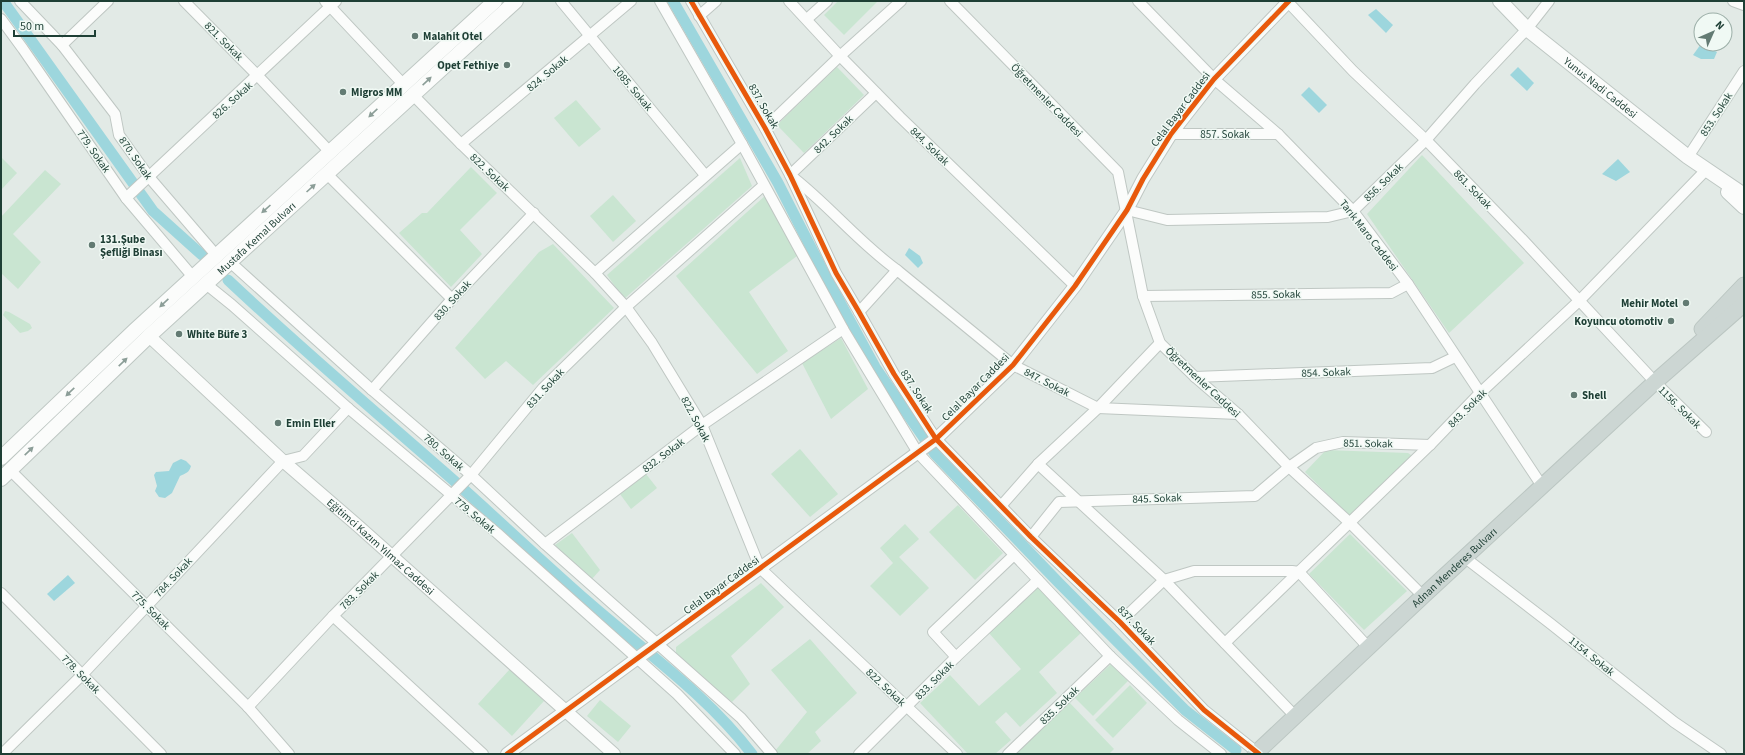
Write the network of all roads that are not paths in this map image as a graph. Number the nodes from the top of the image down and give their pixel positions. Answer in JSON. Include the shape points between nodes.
{"nodes":[{"id":1,"x":20,"y":1,"type":"edge"},
{"id":2,"x":108,"y":1,"type":"edge"},
{"id":3,"x":184,"y":1,"type":"edge"},
{"id":4,"x":494,"y":1,"type":"edge"},
{"id":5,"x":516,"y":1,"type":"edge"},
{"id":6,"x":560,"y":1,"type":"edge"},
{"id":7,"x":631,"y":1,"type":"edge"},
{"id":8,"x":660,"y":1,"type":"edge"},
{"id":9,"x":691,"y":1,"type":"edge"},
{"id":10,"x":716,"y":1,"type":"edge"},
{"id":11,"x":789,"y":1,"type":"edge"},
{"id":12,"x":901,"y":1,"type":"edge"},
{"id":13,"x":950,"y":1,"type":"edge"},
{"id":14,"x":1138,"y":1,"type":"edge"},
{"id":15,"x":1288,"y":1,"type":"edge"},
{"id":16,"x":1500,"y":1,"type":"edge"},
{"id":17,"x":1549,"y":1,"type":"edge"},
{"id":18,"x":1733,"y":1,"type":"edge"},
{"id":19,"x":823,"y":2,"type":"edge"},
{"id":20,"x":330,"y":3,"type":"edge"},
{"id":21,"x":1744,"y":5,"type":"edge"},
{"id":22,"x":699,"y":16,"type":"junction"},
{"id":23,"x":1,"y":19,"type":"edge"},
{"id":24,"x":807,"y":20,"type":"junction"},
{"id":25,"x":1528,"y":29,"type":"junction"},
{"id":26,"x":590,"y":37,"type":"junction"},
{"id":27,"x":62,"y":44,"type":"junction"},
{"id":28,"x":840,"y":56,"type":"junction"},
{"id":29,"x":1744,"y":70,"type":"edge"},
{"id":30,"x":258,"y":76,"type":"junction"},
{"id":31,"x":1214,"y":79,"type":"junction"},
{"id":32,"x":403,"y":84,"type":"junction"},
{"id":33,"x":876,"y":93,"type":"junction"},
{"id":34,"x":413,"y":95,"type":"junction"},
{"id":35,"x":765,"y":128,"type":"junction"},
{"id":36,"x":1171,"y":134,"type":"junction"},
{"id":37,"x":1278,"y":134,"type":"junction"},
{"id":38,"x":1426,"y":140,"type":"junction"},
{"id":39,"x":461,"y":144,"type":"junction"},
{"id":40,"x":742,"y":144,"type":"junction"},
{"id":41,"x":330,"y":152,"type":"junction"},
{"id":42,"x":1688,"y":158,"type":"junction"},
{"id":43,"x":1706,"y":170,"type":"junction"},
{"id":44,"x":327,"y":174,"type":"junction"},
{"id":45,"x":705,"y":175,"type":"junction"},
{"id":46,"x":790,"y":175,"type":"junction"},
{"id":47,"x":149,"y":177,"type":"junction"},
{"id":48,"x":764,"y":185,"type":"junction"},
{"id":49,"x":1744,"y":195,"type":"edge"},
{"id":50,"x":126,"y":198,"type":"junction"},
{"id":51,"x":1744,"y":208,"type":"edge"},
{"id":52,"x":1126,"y":210,"type":"junction"},
{"id":53,"x":1353,"y":211,"type":"junction"},
{"id":54,"x":534,"y":213,"type":"junction"},
{"id":55,"x":216,"y":255,"type":"junction"},
{"id":56,"x":230,"y":262,"type":"junction"},
{"id":57,"x":897,"y":270,"type":"junction"},
{"id":58,"x":595,"y":273,"type":"junction"},
{"id":59,"x":193,"y":277,"type":"junction"},
{"id":60,"x":206,"y":284,"type":"junction"},
{"id":61,"x":1408,"y":284,"type":"junction"},
{"id":62,"x":1744,"y":285,"type":"edge"},
{"id":63,"x":1076,"y":286,"type":"junction"},
{"id":64,"x":1143,"y":296,"type":"junction"},
{"id":65,"x":452,"y":299,"type":"junction"},
{"id":66,"x":1580,"y":300,"type":"junction"},
{"id":67,"x":1744,"y":304,"type":"edge"},
{"id":68,"x":626,"y":307,"type":"junction"},
{"id":69,"x":858,"y":312,"type":"junction"},
{"id":70,"x":842,"y":329,"type":"junction"},
{"id":71,"x":149,"y":336,"type":"junction"},
{"id":72,"x":1160,"y":343,"type":"junction"},
{"id":73,"x":1455,"y":357,"type":"junction"},
{"id":74,"x":1014,"y":365,"type":"junction"},
{"id":75,"x":1195,"y":377,"type":"junction"},
{"id":76,"x":1655,"y":382,"type":"junction"},
{"id":77,"x":372,"y":390,"type":"junction"},
{"id":78,"x":1479,"y":394,"type":"junction"},
{"id":79,"x":348,"y":408,"type":"junction"},
{"id":80,"x":1098,"y":408,"type":"junction"},
{"id":81,"x":1238,"y":414,"type":"junction"},
{"id":82,"x":702,"y":425,"type":"junction"},
{"id":83,"x":1706,"y":432,"type":"dead end"},
{"id":84,"x":936,"y":440,"type":"junction"},
{"id":85,"x":1430,"y":445,"type":"junction"},
{"id":86,"x":918,"y":453,"type":"junction"},
{"id":87,"x":1,"y":458,"type":"edge"},
{"id":88,"x":282,"y":461,"type":"junction"},
{"id":89,"x":1038,"y":464,"type":"junction"},
{"id":90,"x":1289,"y":467,"type":"junction"},
{"id":91,"x":5,"y":474,"type":"edge"},
{"id":92,"x":471,"y":475,"type":"junction"},
{"id":93,"x":1542,"y":486,"type":"junction"},
{"id":94,"x":451,"y":495,"type":"junction"},
{"id":95,"x":1078,"y":501,"type":"junction"},
{"id":96,"x":1001,"y":506,"type":"junction"},
{"id":97,"x":1350,"y":523,"type":"junction"},
{"id":98,"x":1031,"y":537,"type":"junction"},
{"id":99,"x":545,"y":544,"type":"junction"},
{"id":100,"x":1014,"y":555,"type":"junction"},
{"id":101,"x":392,"y":556,"type":"junction"},
{"id":102,"x":1464,"y":557,"type":"junction"},
{"id":103,"x":760,"y":568,"type":"junction"},
{"id":104,"x":1299,"y":572,"type":"junction"},
{"id":105,"x":1038,"y":580,"type":"junction"},
{"id":106,"x":1164,"y":580,"type":"junction"},
{"id":107,"x":2,"y":595,"type":"edge"},
{"id":108,"x":1423,"y":596,"type":"junction"},
{"id":109,"x":146,"y":606,"type":"junction"},
{"id":110,"x":333,"y":616,"type":"junction"},
{"id":111,"x":1120,"y":622,"type":"junction"},
{"id":112,"x":1225,"y":643,"type":"junction"},
{"id":113,"x":658,"y":644,"type":"junction"},
{"id":114,"x":1368,"y":647,"type":"junction"},
{"id":115,"x":1110,"y":656,"type":"junction"},
{"id":116,"x":956,"y":657,"type":"junction"},
{"id":117,"x":636,"y":659,"type":"junction"},
{"id":118,"x":82,"y":675,"type":"junction"},
{"id":119,"x":248,"y":706,"type":"junction"},
{"id":120,"x":907,"y":707,"type":"junction"},
{"id":121,"x":566,"y":712,"type":"junction"},
{"id":122,"x":1295,"y":716,"type":"junction"},
{"id":123,"x":1257,"y":753,"type":"edge"},
{"id":124,"x":2,"y":754,"type":"edge"},
{"id":125,"x":162,"y":754,"type":"edge"},
{"id":126,"x":289,"y":754,"type":"edge"},
{"id":127,"x":483,"y":754,"type":"edge"},
{"id":128,"x":507,"y":754,"type":"edge"},
{"id":129,"x":614,"y":754,"type":"edge"},
{"id":130,"x":735,"y":754,"type":"edge"},
{"id":131,"x":772,"y":754,"type":"edge"},
{"id":132,"x":859,"y":754,"type":"edge"},
{"id":133,"x":957,"y":754,"type":"edge"},
{"id":134,"x":1008,"y":754,"type":"edge"},
{"id":135,"x":1221,"y":754,"type":"edge"},
{"id":136,"x":1721,"y":754,"type":"edge"}],
"edges":[{"from":1,"to":27,"type":"street","name":"870. Sokak"},
{"from":2,"to":27,"type":"street"},
{"from":3,"to":30,"type":"street","name":"821. Sokak"},
{"from":4,"to":32,"type":"main road","name":"Mustafa Kemal Bulvarı"},
{"from":34,"to":5,"type":"main road","name":"Mustafa Kemal Bulvarı","one_way":true},
{"from":6,"to":26,"type":"street","name":"1085. Sokak"},
{"from":7,"to":26,"type":"street","name":"824. Sokak"},
{"from":8,"to":40,"type":"street"},
{"from":9,"to":22,"type":"street","name":"837. Sokak"},
{"from":10,"to":22,"type":"street"},
{"from":11,"to":24,"type":"street","name":"844. Sokak"},
{"from":12,"to":28,"type":"street"},
{"from":13,"to":52,"type":"street","name":"Öğretmenler Caddesi","via":[[1118,172]]},
{"from":14,"to":31,"type":"street","name":"Tarık Maro Caddesi"},
{"from":15,"to":31,"type":"street","name":"Celal Bayar Caddesi"},
{"from":15,"to":38,"type":"street","name":"861. Sokak","via":[[1353,71]]},
{"from":16,"to":25,"type":"main road","name":"Yunus Nadi Caddesi"},
{"from":17,"to":25,"type":"street","name":"856. Sokak"},
{"from":18,"to":21,"type":"street"},
{"from":19,"to":24,"type":"street"},
{"from":20,"to":30,"type":"street","name":"826. Sokak"},
{"from":20,"to":32,"type":"street"},
{"from":22,"to":35,"type":"street","name":"837. Sokak"},
{"from":23,"to":50,"type":"street","name":"779. Sokak"},
{"from":24,"to":28,"type":"street","name":"844. Sokak"},
{"from":25,"to":38,"type":"street","name":"856. Sokak"},
{"from":25,"to":42,"type":"main road","name":"Yunus Nadi Caddesi"},
{"from":26,"to":39,"type":"street","name":"824. Sokak"},
{"from":26,"to":45,"type":"street","name":"1085. Sokak"},
{"from":27,"to":47,"type":"street","name":"870. Sokak","via":[[115,114],[119,135]]},
{"from":28,"to":33,"type":"street","name":"844. Sokak"},
{"from":28,"to":35,"type":"street"},
{"from":29,"to":42,"type":"street","name":"853. Sokak"},
{"from":30,"to":41,"type":"street","name":"821. Sokak"},
{"from":30,"to":47,"type":"street","name":"826. Sokak"},
{"from":31,"to":36,"type":"street","name":"Celal Bayar Caddesi"},
{"from":31,"to":37,"type":"street","name":"Tarık Maro Caddesi"},
{"from":32,"to":41,"type":"main road","name":"Mustafa Kemal Bulvarı","one_way":true},
{"from":33,"to":46,"type":"street","name":"842. Sokak"},
{"from":33,"to":63,"type":"street","name":"844. Sokak"},
{"from":34,"to":39,"type":"street","name":"822. Sokak"},
{"from":34,"to":44,"type":"main road","name":"Mustafa Kemal Bulvarı"},
{"from":35,"to":46,"type":"street","name":"837. Sokak"},
{"from":36,"to":37,"type":"street","name":"857. Sokak"},
{"from":36,"to":52,"type":"street","name":"Celal Bayar Caddesi"},
{"from":37,"to":53,"type":"street","name":"Tarık Maro Caddesi"},
{"from":38,"to":53,"type":"street","name":"856. Sokak"},
{"from":38,"to":66,"type":"street","name":"861. Sokak"},
{"from":39,"to":54,"type":"street","name":"822. Sokak"},
{"from":40,"to":45,"type":"street"},
{"from":40,"to":48,"type":"street"},
{"from":41,"to":55,"type":"main road","name":"Mustafa Kemal Bulvarı","one_way":true},
{"from":42,"to":43,"type":"main road","name":"Yunus Nadi Caddesi"},
{"from":43,"to":49,"type":"main road","name":"Yunus Nadi Caddesi"},
{"from":43,"to":51,"type":"main road","name":"Yunus Nadi Caddesi"},
{"from":43,"to":66,"type":"street","name":"843. Sokak"},
{"from":56,"to":44,"type":"main road","name":"Mustafa Kemal Bulvarı","one_way":true},
{"from":44,"to":65,"type":"street"},
{"from":45,"to":58,"type":"street"},
{"from":46,"to":57,"type":"street","name":"847. Sokak","via":[[811,191],[880,258]]},
{"from":46,"to":69,"type":"street","name":"837. Sokak","via":[[836,273]]},
{"from":47,"to":50,"type":"street","name":"826. Sokak"},
{"from":47,"to":55,"type":"street","name":"870. Sokak"},
{"from":48,"to":68,"type":"street","name":"831. Sokak"},
{"from":48,"to":70,"type":"street"},
{"from":50,"to":59,"type":"street","name":"779. Sokak"},
{"from":52,"to":53,"type":"street","name":"856. Sokak","via":[[1167,220],[1328,218]]},
{"from":52,"to":63,"type":"street","name":"Celal Bayar Caddesi"},
{"from":52,"to":64,"type":"street","name":"Öğretmenler Caddesi"},
{"from":53,"to":61,"type":"street","name":"Tarık Maro Caddesi"},
{"from":54,"to":58,"type":"street","name":"822. Sokak"},
{"from":54,"to":65,"type":"street","name":"830. Sokak"},
{"from":55,"to":59,"type":"main road","name":"Mustafa Kemal Bulvarı"},
{"from":56,"to":60,"type":"main road","name":"Mustafa Kemal Bulvarı"},
{"from":56,"to":77,"type":"street","name":"780. Sokak"},
{"from":57,"to":69,"type":"street"},
{"from":57,"to":74,"type":"street","name":"847. Sokak"},
{"from":58,"to":68,"type":"street","name":"822. Sokak"},
{"from":59,"to":87,"type":"main road","name":"Mustafa Kemal Bulvarı","one_way":true},
{"from":60,"to":71,"type":"main road","name":"Mustafa Kemal Bulvarı"},
{"from":60,"to":79,"type":"street","name":"779. Sokak"},
{"from":61,"to":64,"type":"street","name":"855. Sokak","via":[[1391,293]]},
{"from":61,"to":73,"type":"street","name":"Tarık Maro Caddesi"},
{"from":62,"to":76,"type":"main road","name":"Adnan Menderes Bulvarı"},
{"from":63,"to":74,"type":"street","name":"Celal Bayar Caddesi"},
{"from":64,"to":72,"type":"street","name":"Öğretmenler Caddesi"},
{"from":65,"to":77,"type":"street","name":"830. Sokak"},
{"from":66,"to":76,"type":"street","name":"861. Sokak"},
{"from":66,"to":78,"type":"street","name":"843. Sokak"},
{"from":67,"to":76,"type":"main road","name":"Adnan Menderes Bulvarı"},
{"from":68,"to":82,"type":"street","name":"822. Sokak","via":[[652,343]]},
{"from":68,"to":92,"type":"street","name":"831. Sokak","via":[[543,388]]},
{"from":69,"to":84,"type":"street","name":"837. Sokak"},
{"from":70,"to":82,"type":"street","name":"832. Sokak"},
{"from":70,"to":86,"type":"street"},
{"from":71,"to":88,"type":"street","name":"Eğitimci Kazım Yılmaz Caddesi"},
{"from":91,"to":71,"type":"main road","name":"Mustafa Kemal Bulvarı","one_way":true},
{"from":72,"to":75,"type":"street","name":"Öğretmenler Caddesi"},
{"from":72,"to":80,"type":"street"},
{"from":73,"to":75,"type":"street","name":"854. Sokak","via":[[1432,368]]},
{"from":73,"to":78,"type":"street","name":"Tarık Maro Caddesi"},
{"from":74,"to":80,"type":"street","name":"847. Sokak"},
{"from":74,"to":84,"type":"street","name":"Celal Bayar Caddesi"},
{"from":75,"to":81,"type":"street","name":"Öğretmenler Caddesi"},
{"from":76,"to":83,"type":"street","name":"1156. Sokak"},
{"from":76,"to":93,"type":"main road","name":"Adnan Menderes Bulvarı"},
{"from":77,"to":92,"type":"street","name":"780. Sokak"},
{"from":78,"to":85,"type":"street","name":"843. Sokak"},
{"from":78,"to":93,"type":"street","name":"Tarık Maro Caddesi"},
{"from":79,"to":88,"type":"street","via":[[303,456]]},
{"from":79,"to":94,"type":"street","name":"779. Sokak"},
{"from":80,"to":81,"type":"street","name":"847. Sokak"},
{"from":80,"to":89,"type":"street"},
{"from":81,"to":90,"type":"street","name":"Öğretmenler Caddesi"},
{"from":82,"to":99,"type":"street","name":"832. Sokak"},
{"from":82,"to":103,"type":"street","name":"822. Sokak"},
{"from":84,"to":86,"type":"street","name":"Celal Bayar Caddesi"},
{"from":84,"to":96,"type":"street","name":"837. Sokak"},
{"from":85,"to":90,"type":"street","name":"851. Sokak","via":[[1343,442],[1316,448]]},
{"from":85,"to":97,"type":"street","name":"843. Sokak"},
{"from":86,"to":100,"type":"street"},
{"from":86,"to":103,"type":"street","name":"Celal Bayar Caddesi"},
{"from":88,"to":101,"type":"street","name":"Eğitimci Kazım Yılmaz Caddesi"},
{"from":88,"to":109,"type":"street","name":"784. Sokak"},
{"from":89,"to":95,"type":"street"},
{"from":89,"to":96,"type":"street"},
{"from":90,"to":95,"type":"street","name":"845. Sokak","via":[[1255,496]]},
{"from":90,"to":97,"type":"street","name":"Öğretmenler Caddesi"},
{"from":91,"to":109,"type":"street","name":"775. Sokak"},
{"from":92,"to":94,"type":"street","name":"783. Sokak"},
{"from":92,"to":99,"type":"street","name":"780. Sokak"},
{"from":93,"to":102,"type":"main road","name":"Adnan Menderes Bulvarı"},
{"from":94,"to":101,"type":"street","name":"783. Sokak"},
{"from":94,"to":117,"type":"street","name":"779. Sokak","via":[[497,533]]},
{"from":95,"to":98,"type":"street","name":"845. Sokak","via":[[1059,502]]},
{"from":95,"to":106,"type":"street"},
{"from":96,"to":98,"type":"street","name":"837. Sokak"},
{"from":97,"to":104,"type":"street","name":"843. Sokak"},
{"from":97,"to":108,"type":"street","name":"Öğretmenler Caddesi"},
{"from":98,"to":111,"type":"street","name":"837. Sokak"},
{"from":99,"to":113,"type":"street","name":"780. Sokak"},
{"from":100,"to":105,"type":"street"},
{"from":100,"to":116,"type":"street","name":"833. Sokak","via":[[933,632]]},
{"from":101,"to":110,"type":"street","name":"783. Sokak"},
{"from":101,"to":121,"type":"street","name":"Eğitimci Kazım Yılmaz Caddesi"},
{"from":102,"to":108,"type":"main road","name":"Adnan Menderes Bulvarı"},
{"from":102,"to":136,"type":"street","name":"1154. Sokak","via":[[1674,722]]},
{"from":103,"to":113,"type":"street","name":"Celal Bayar Caddesi"},
{"from":103,"to":120,"type":"street","name":"822. Sokak"},
{"from":104,"to":106,"type":"street","via":[[1194,571]]},
{"from":104,"to":112,"type":"street","name":"843. Sokak"},
{"from":104,"to":114,"type":"street"},
{"from":105,"to":115,"type":"street"},
{"from":105,"to":116,"type":"street"},
{"from":106,"to":111,"type":"street"},
{"from":106,"to":112,"type":"street"},
{"from":107,"to":118,"type":"street","name":"778. Sokak"},
{"from":108,"to":114,"type":"main road","name":"Adnan Menderes Bulvarı"},
{"from":109,"to":118,"type":"street","name":"784. Sokak"},
{"from":109,"to":119,"type":"street","name":"775. Sokak"},
{"from":110,"to":119,"type":"street","name":"783. Sokak"},
{"from":110,"to":127,"type":"street"},
{"from":111,"to":123,"type":"street","name":"837. Sokak","via":[[1204,710]]},
{"from":112,"to":122,"type":"street"},
{"from":113,"to":117,"type":"street","name":"Celal Bayar Caddesi"},
{"from":113,"to":131,"type":"street","name":"780. Sokak","via":[[740,718]]},
{"from":114,"to":122,"type":"main road","name":"Adnan Menderes Bulvarı"},
{"from":115,"to":134,"type":"street","name":"835. Sokak"},
{"from":115,"to":135,"type":"street","via":[[1178,720]]},
{"from":116,"to":120,"type":"street","name":"833. Sokak"},
{"from":117,"to":121,"type":"street","name":"Celal Bayar Caddesi"},
{"from":117,"to":130,"type":"street","name":"779. Sokak","via":[[677,694]]},
{"from":118,"to":124,"type":"street","name":"784. Sokak"},
{"from":118,"to":125,"type":"street","name":"778. Sokak"},
{"from":119,"to":126,"type":"street","name":"775. Sokak"},
{"from":120,"to":132,"type":"street","name":"833. Sokak"},
{"from":120,"to":133,"type":"street","name":"822. Sokak"},
{"from":121,"to":128,"type":"street","name":"Celal Bayar Caddesi"},
{"from":121,"to":129,"type":"street","name":"Eğitimci Kazım Yılmaz Caddesi"},
{"from":122,"to":123,"type":"main road","name":"Adnan Menderes Bulvarı"}]}
